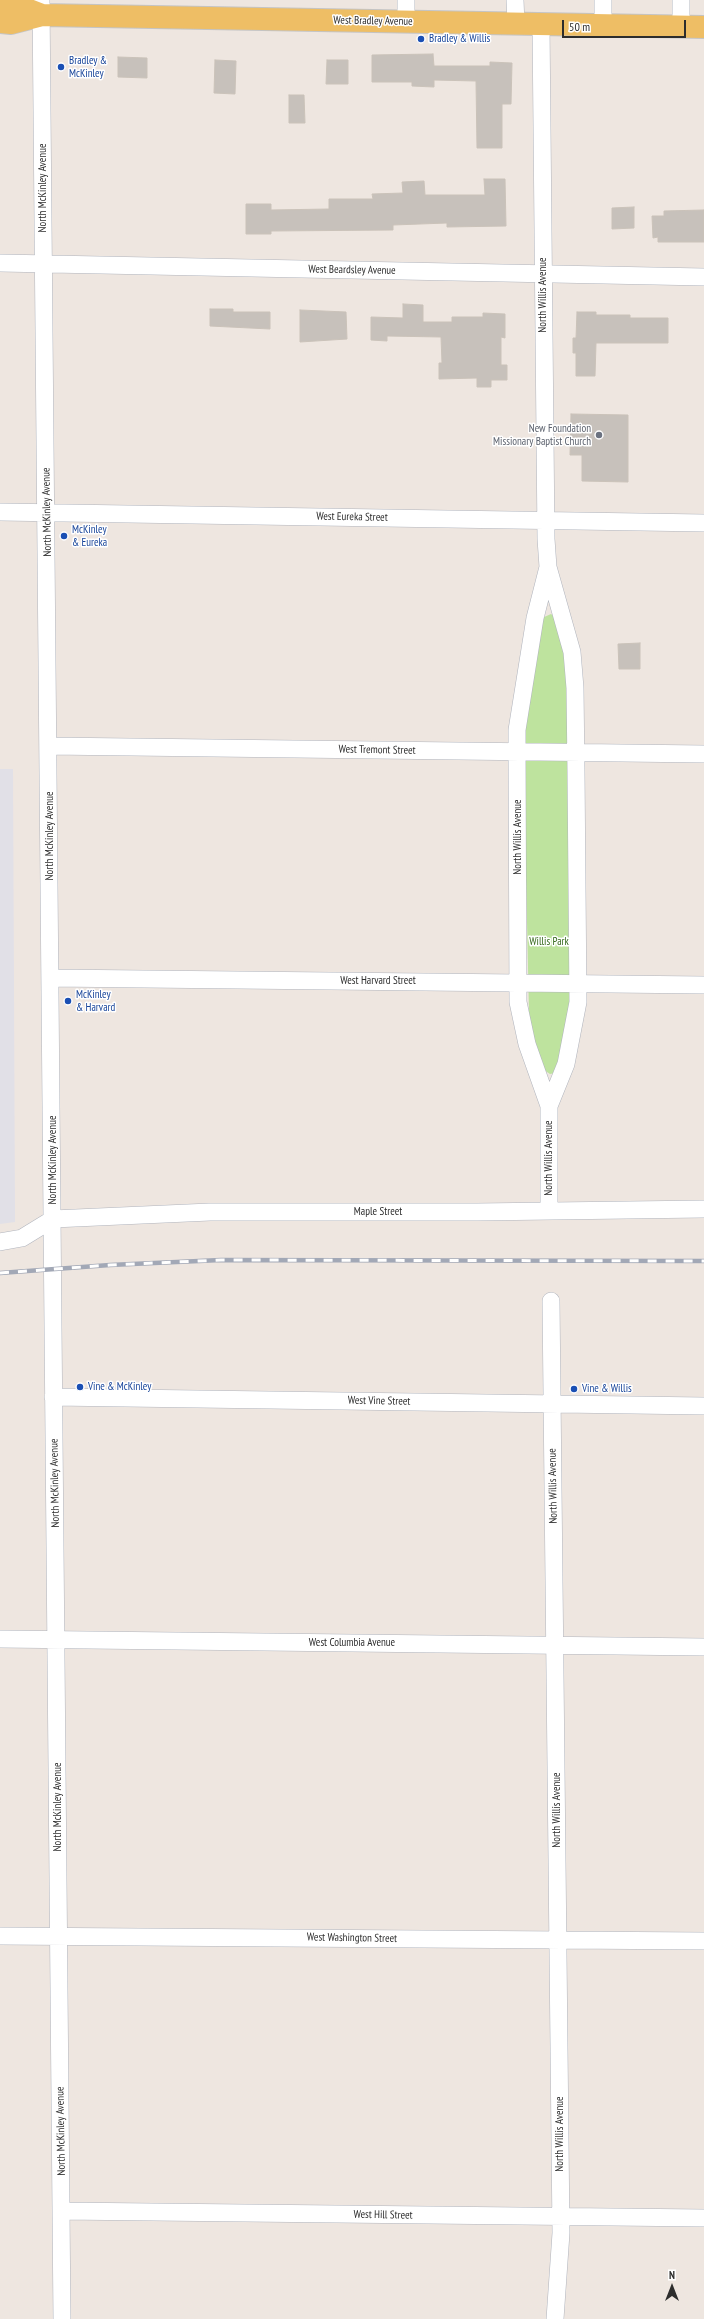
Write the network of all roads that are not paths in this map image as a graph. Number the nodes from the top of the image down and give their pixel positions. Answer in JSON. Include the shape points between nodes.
{"nodes":[{"id":1,"x":406,"y":0,"type":"edge"},
{"id":2,"x":515,"y":0,"type":"edge"},
{"id":3,"x":603,"y":0,"type":"edge"},
{"id":4,"x":681,"y":0,"type":"edge"},
{"id":5,"x":0,"y":3,"type":"edge"},
{"id":6,"x":42,"y":7,"type":"edge"},
{"id":7,"x":0,"y":22,"type":"edge"},
{"id":8,"x":406,"y":22,"type":"junction"},
{"id":9,"x":516,"y":24,"type":"junction"},
{"id":10,"x":541,"y":24,"type":"junction"},
{"id":11,"x":603,"y":25,"type":"junction"},
{"id":12,"x":681,"y":27,"type":"junction"},
{"id":13,"x":704,"y":27,"type":"edge"},
{"id":14,"x":0,"y":263,"type":"edge"},
{"id":15,"x":43,"y":264,"type":"junction"},
{"id":16,"x":542,"y":274,"type":"junction"},
{"id":17,"x":704,"y":277,"type":"edge"},
{"id":18,"x":0,"y":512,"type":"edge"},
{"id":19,"x":47,"y":513,"type":"junction"},
{"id":20,"x":545,"y":520,"type":"junction"},
{"id":21,"x":704,"y":522,"type":"edge"},
{"id":22,"x":548,"y":567,"type":"junction"},
{"id":23,"x":49,"y":746,"type":"junction"},
{"id":24,"x":517,"y":751,"type":"junction"},
{"id":25,"x":576,"y":752,"type":"junction"},
{"id":26,"x":704,"y":754,"type":"edge"},
{"id":27,"x":51,"y":978,"type":"junction"},
{"id":28,"x":518,"y":982,"type":"junction"},
{"id":29,"x":578,"y":983,"type":"junction"},
{"id":30,"x":704,"y":984,"type":"edge"},
{"id":31,"x":550,"y":1106,"type":"junction"},
{"id":32,"x":704,"y":1209,"type":"edge"},
{"id":33,"x":549,"y":1211,"type":"junction"},
{"id":34,"x":53,"y":1219,"type":"junction"},
{"id":35,"x":0,"y":1242,"type":"edge"},
{"id":36,"x":551,"y":1300,"type":"dead end"},
{"id":37,"x":54,"y":1397,"type":"junction"},
{"id":38,"x":552,"y":1404,"type":"junction"},
{"id":39,"x":704,"y":1406,"type":"edge"},
{"id":40,"x":0,"y":1639,"type":"edge"},
{"id":41,"x":57,"y":1640,"type":"junction"},
{"id":42,"x":556,"y":1645,"type":"junction"},
{"id":43,"x":704,"y":1647,"type":"edge"},
{"id":44,"x":0,"y":1936,"type":"edge"},
{"id":45,"x":58,"y":1936,"type":"junction"},
{"id":46,"x":558,"y":1940,"type":"junction"},
{"id":47,"x":704,"y":1941,"type":"edge"},
{"id":48,"x":62,"y":2211,"type":"junction"},
{"id":49,"x":561,"y":2217,"type":"junction"},
{"id":50,"x":704,"y":2218,"type":"edge"},
{"id":51,"x":62,"y":2319,"type":"edge"},
{"id":52,"x":555,"y":2319,"type":"edge"}],
"edges":[{"from":1,"to":8,"type":"street"},
{"from":2,"to":9,"type":"street"},
{"from":3,"to":11,"type":"street"},
{"from":4,"to":12,"type":"street"},
{"from":5,"to":6,"type":"main road","name":"West Bradley Avenue"},
{"from":6,"to":7,"type":"main road","name":"West Bradley Avenue","via":[[11,23]]},
{"from":6,"to":8,"type":"main road","name":"West Bradley Avenue"},
{"from":6,"to":15,"type":"street","name":"North McKinley Avenue"},
{"from":8,"to":9,"type":"main road","name":"West Bradley Avenue"},
{"from":9,"to":10,"type":"main road","name":"West Bradley Avenue"},
{"from":10,"to":11,"type":"main road","name":"West Bradley Avenue"},
{"from":10,"to":16,"type":"street","name":"North Willis Avenue"},
{"from":11,"to":12,"type":"main road","name":"West Bradley Avenue"},
{"from":12,"to":13,"type":"main road","name":"West Bradley Avenue"},
{"from":14,"to":15,"type":"street","name":"West Beardsley Avenue"},
{"from":15,"to":16,"type":"street","name":"West Beardsley Avenue"},
{"from":15,"to":19,"type":"street","name":"North McKinley Avenue"},
{"from":16,"to":17,"type":"street","name":"West Beardsley Avenue"},
{"from":16,"to":20,"type":"street","name":"North Willis Avenue"},
{"from":18,"to":19,"type":"street","name":"West Eureka Street"},
{"from":19,"to":20,"type":"street","name":"West Eureka Street"},
{"from":19,"to":23,"type":"street","name":"North McKinley Avenue"},
{"from":20,"to":21,"type":"street","name":"West Eureka Street"},
{"from":20,"to":22,"type":"street","name":"North Willis Avenue"},
{"from":22,"to":24,"type":"street","name":"North Willis Avenue","via":[[533,632],[517,730]]},
{"from":22,"to":25,"type":"street","name":"North Willis Avenue","via":[[572,652]]},
{"from":23,"to":24,"type":"street","name":"West Tremont Street"},
{"from":23,"to":27,"type":"street","name":"North McKinley Avenue"},
{"from":24,"to":25,"type":"street","name":"West Tremont Street"},
{"from":24,"to":28,"type":"street","name":"North Willis Avenue"},
{"from":25,"to":26,"type":"street","name":"West Tremont Street"},
{"from":25,"to":29,"type":"street","name":"North Willis Avenue"},
{"from":27,"to":28,"type":"street","name":"West Harvard Street"},
{"from":27,"to":34,"type":"street","name":"North McKinley Avenue"},
{"from":28,"to":29,"type":"street","name":"West Harvard Street"},
{"from":28,"to":31,"type":"street","name":"North Willis Avenue","via":[[522,1024]]},
{"from":29,"to":30,"type":"street","name":"West Harvard Street"},
{"from":29,"to":31,"type":"street","name":"North Willis Avenue","via":[[578,1002],[566,1064]]},
{"from":31,"to":33,"type":"street","name":"North Willis Avenue"},
{"from":32,"to":33,"type":"street","name":"Maple Street"},
{"from":33,"to":34,"type":"street","name":"Maple Street","via":[[210,1212]]},
{"from":34,"to":35,"type":"street","via":[[22,1238]]},
{"from":34,"to":37,"type":"street","name":"North McKinley Avenue"},
{"from":36,"to":38,"type":"street","name":"North Willis Avenue"},
{"from":37,"to":38,"type":"street","name":"West Vine Street"},
{"from":37,"to":41,"type":"street","name":"North McKinley Avenue"},
{"from":38,"to":39,"type":"street","name":"West Vine Street"},
{"from":38,"to":42,"type":"street","name":"North Willis Avenue"},
{"from":40,"to":41,"type":"street","name":"West Columbia Avenue"},
{"from":41,"to":42,"type":"street","name":"West Columbia Avenue"},
{"from":41,"to":45,"type":"street","name":"North McKinley Avenue"},
{"from":42,"to":43,"type":"street","name":"West Columbia Avenue"},
{"from":42,"to":46,"type":"street","name":"North Willis Avenue"},
{"from":44,"to":45,"type":"street","name":"West Washington Street"},
{"from":45,"to":46,"type":"street","name":"West Washington Street"},
{"from":45,"to":48,"type":"street","name":"North McKinley Avenue"},
{"from":46,"to":47,"type":"street","name":"West Washington Street"},
{"from":46,"to":49,"type":"street","name":"North Willis Avenue"},
{"from":48,"to":49,"type":"street","name":"West Hill Street"},
{"from":48,"to":51,"type":"street","name":"North McKinley Avenue"},
{"from":49,"to":50,"type":"street","name":"West Hill Street"},
{"from":49,"to":52,"type":"street","name":"North Willis Avenue","via":[[561,2252]]}]}
